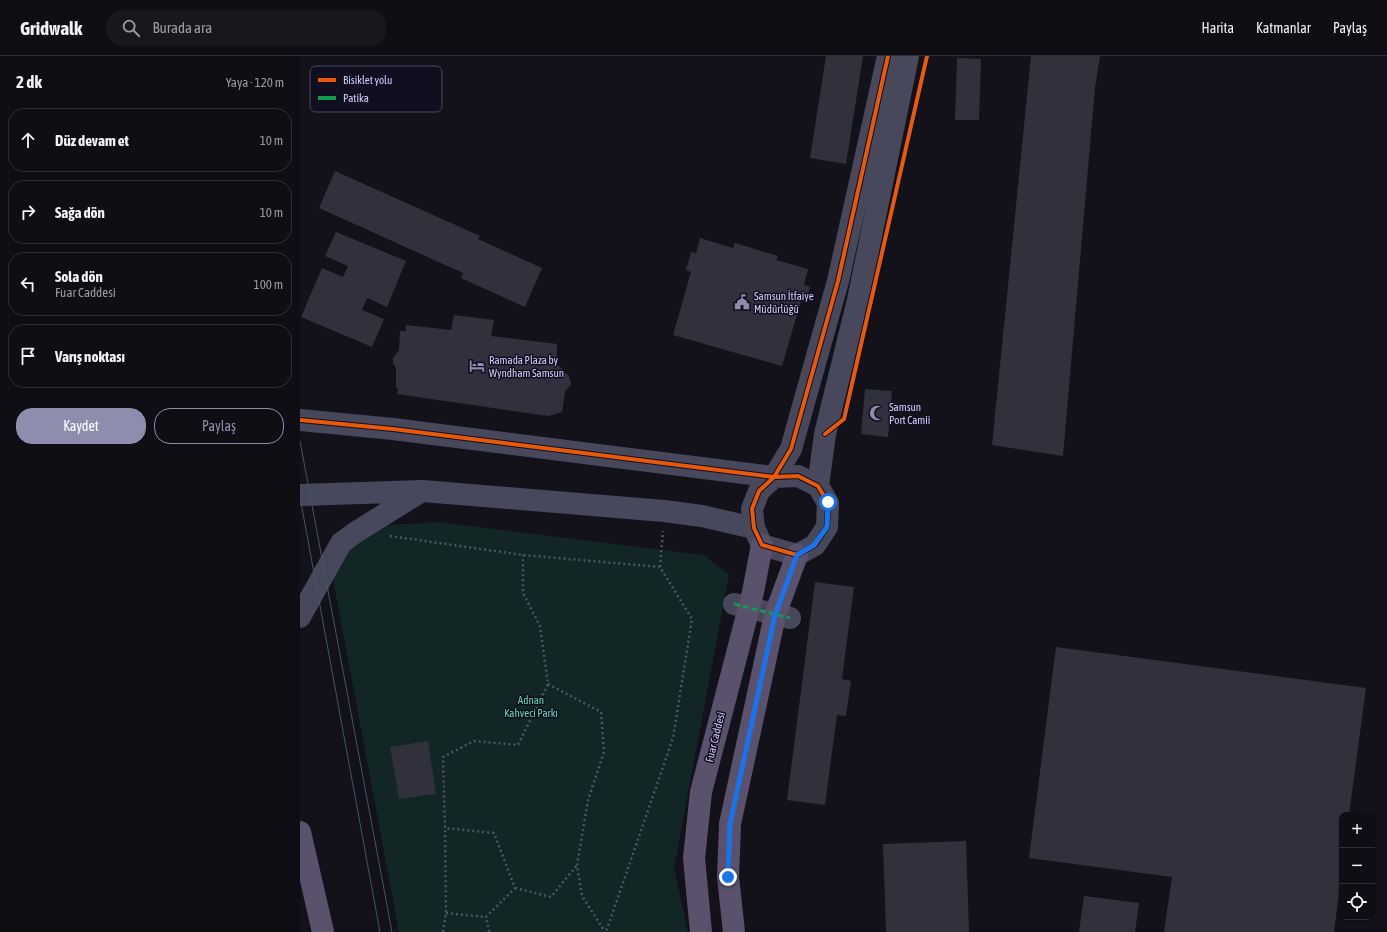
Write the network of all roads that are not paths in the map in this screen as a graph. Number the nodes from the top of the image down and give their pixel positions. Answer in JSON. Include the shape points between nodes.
{"nodes":[{"id":1,"x":888,"y":56,"type":"edge"},
{"id":2,"x":908,"y":56,"type":"edge"},
{"id":3,"x":300,"y":420,"type":"edge"},
{"id":4,"x":774,"y":477,"type":"junction"},
{"id":5,"x":818,"y":486,"type":"junction"},
{"id":6,"x":423,"y":491,"type":"junction"},
{"id":7,"x":300,"y":496,"type":"edge"},
{"id":8,"x":758,"y":537,"type":"junction"},
{"id":9,"x":797,"y":555,"type":"junction"},
{"id":10,"x":741,"y":606,"type":"junction"},
{"id":11,"x":300,"y":617,"type":"edge"},
{"id":12,"x":782,"y":617,"type":"junction"},
{"id":13,"x":300,"y":832,"type":"edge"},
{"id":14,"x":323,"y":932,"type":"edge"},
{"id":15,"x":701,"y":932,"type":"edge"},
{"id":16,"x":734,"y":932,"type":"edge"}],
"edges":[{"from":1,"to":4,"type":"street","via":[[838,281],[791,449]]},
{"from":2,"to":5,"type":"street","via":[[858,300],[825,434]]},
{"from":3,"to":4,"type":"street","via":[[393,429]]},
{"from":4,"to":5,"type":"street","via":[[798,476]]},
{"from":4,"to":8,"type":"street","via":[[759,491],[752,509]]},
{"from":5,"to":9,"type":"street","via":[[828,502],[827,527],[814,545]]},
{"from":6,"to":7,"type":"street"},
{"from":6,"to":8,"type":"street","via":[[702,516]]},
{"from":6,"to":11,"type":"street","via":[[341,543]]},
{"from":8,"to":9,"type":"street"},
{"from":8,"to":10,"type":"main road","name":"Fuar Caddesi"},
{"from":9,"to":12,"type":"main road"},
{"from":10,"to":12,"type":"street"},
{"from":10,"to":15,"type":"main road","name":"Fuar Caddesi","via":[[701,792],[694,858]]},
{"from":12,"to":16,"type":"main road","via":[[730,824],[728,877]]},
{"from":13,"to":14,"type":"main road"}]}
